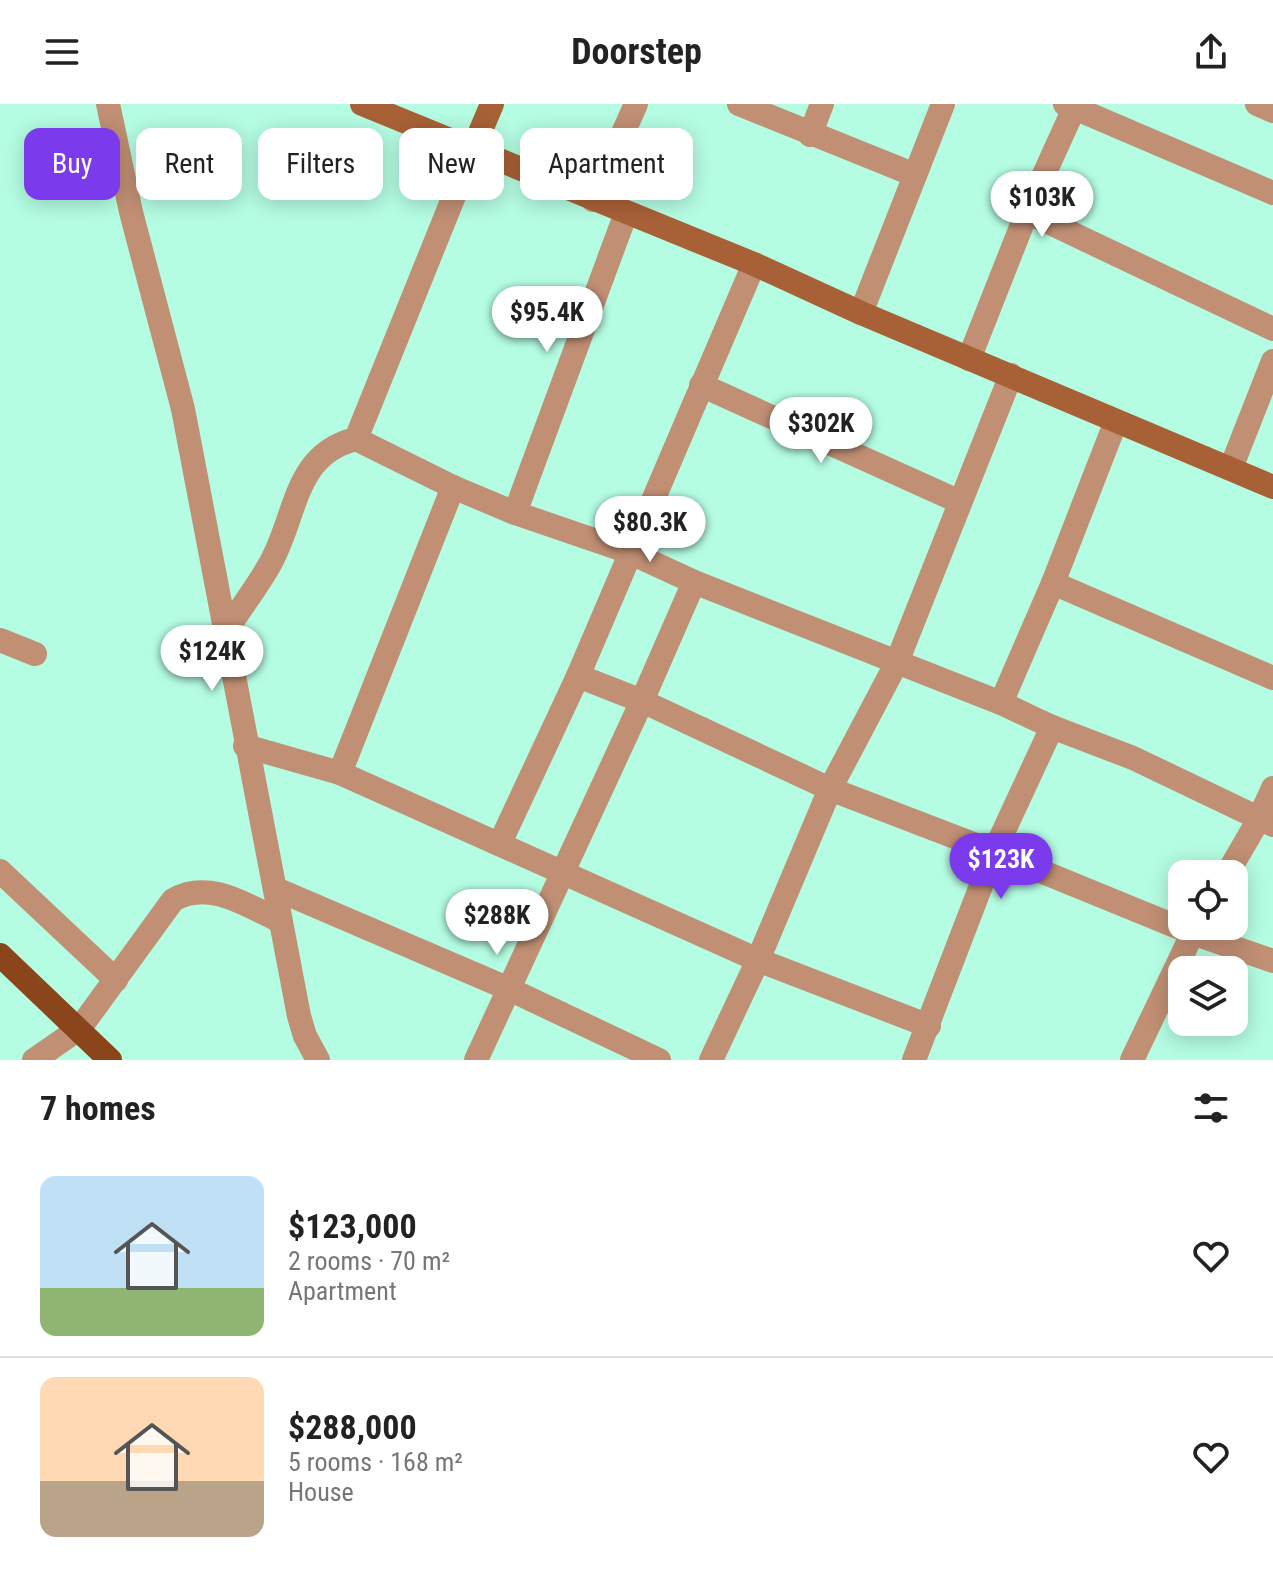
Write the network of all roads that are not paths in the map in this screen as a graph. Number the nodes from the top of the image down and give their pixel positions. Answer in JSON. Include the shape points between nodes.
{"nodes":[{"id":1,"x":108,"y":104,"type":"edge"},
{"id":2,"x":362,"y":104,"type":"edge"},
{"id":3,"x":492,"y":104,"type":"edge"},
{"id":4,"x":636,"y":104,"type":"edge"},
{"id":5,"x":739,"y":104,"type":"edge"},
{"id":6,"x":822,"y":104,"type":"edge"},
{"id":7,"x":943,"y":104,"type":"edge"},
{"id":8,"x":1257,"y":104,"type":"edge"},
{"id":9,"x":1072,"y":105,"type":"edge"},
{"id":10,"x":1273,"y":111,"type":"edge"},
{"id":11,"x":421,"y":128,"type":"edge"},
{"id":12,"x":482,"y":128,"type":"edge"},
{"id":13,"x":625,"y":128,"type":"edge"},
{"id":14,"x":810,"y":135,"type":"junction"},
{"id":15,"x":915,"y":175,"type":"junction"},
{"id":16,"x":1273,"y":193,"type":"edge"},
{"id":17,"x":452,"y":200,"type":"edge"},
{"id":18,"x":593,"y":200,"type":"edge"},
{"id":19,"x":1027,"y":212,"type":"junction"},
{"id":20,"x":626,"y":213,"type":"junction"},
{"id":21,"x":754,"y":264,"type":"junction"},
{"id":22,"x":861,"y":313,"type":"junction"},
{"id":23,"x":1273,"y":329,"type":"edge"},
{"id":24,"x":969,"y":359,"type":"junction"},
{"id":25,"x":1273,"y":361,"type":"edge"},
{"id":26,"x":1011,"y":375,"type":"junction"},
{"id":27,"x":701,"y":385,"type":"junction"},
{"id":28,"x":1116,"y":421,"type":"junction"},
{"id":29,"x":356,"y":439,"type":"junction"},
{"id":30,"x":1231,"y":468,"type":"junction"},
{"id":31,"x":453,"y":487,"type":"junction"},
{"id":32,"x":1273,"y":487,"type":"edge"},
{"id":33,"x":960,"y":502,"type":"junction"},
{"id":34,"x":515,"y":513,"type":"junction"},
{"id":35,"x":629,"y":552,"type":"junction"},
{"id":36,"x":694,"y":582,"type":"junction"},
{"id":37,"x":1053,"y":583,"type":"junction"},
{"id":38,"x":226,"y":631,"type":"junction"},
{"id":39,"x":0,"y":640,"type":"edge"},
{"id":40,"x":35,"y":654,"type":"dead end"},
{"id":41,"x":897,"y":662,"type":"junction"},
{"id":42,"x":578,"y":676,"type":"junction"},
{"id":43,"x":1273,"y":678,"type":"edge"},
{"id":44,"x":642,"y":701,"type":"junction"},
{"id":45,"x":1001,"y":703,"type":"junction"},
{"id":46,"x":1052,"y":727,"type":"junction"},
{"id":47,"x":245,"y":746,"type":"junction"},
{"id":48,"x":340,"y":773,"type":"junction"},
{"id":49,"x":1273,"y":788,"type":"edge"},
{"id":50,"x":830,"y":789,"type":"junction"},
{"id":51,"x":1266,"y":822,"type":"edge"},
{"id":52,"x":500,"y":843,"type":"junction"},
{"id":53,"x":994,"y":852,"type":"junction"},
{"id":54,"x":1238,"y":860,"type":"edge"},
{"id":55,"x":0,"y":871,"type":"edge"},
{"id":56,"x":561,"y":873,"type":"junction"},
{"id":57,"x":276,"y":889,"type":"junction"},
{"id":58,"x":1168,"y":920,"type":"edge"},
{"id":59,"x":280,"y":921,"type":"junction"},
{"id":60,"x":1189,"y":940,"type":"edge"},
{"id":61,"x":1219,"y":940,"type":"edge"},
{"id":62,"x":0,"y":955,"type":"edge"},
{"id":63,"x":758,"y":960,"type":"junction"},
{"id":64,"x":1273,"y":961,"type":"edge"},
{"id":65,"x":116,"y":980,"type":"junction"},
{"id":66,"x":509,"y":989,"type":"junction"},
{"id":67,"x":929,"y":1026,"type":"junction"},
{"id":68,"x":80,"y":1028,"type":"junction"},
{"id":69,"x":34,"y":1060,"type":"edge"},
{"id":70,"x":110,"y":1060,"type":"edge"},
{"id":71,"x":318,"y":1060,"type":"edge"},
{"id":72,"x":476,"y":1060,"type":"edge"},
{"id":73,"x":659,"y":1060,"type":"edge"},
{"id":74,"x":711,"y":1060,"type":"edge"},
{"id":75,"x":914,"y":1060,"type":"edge"},
{"id":76,"x":1132,"y":1060,"type":"edge"}],
"edges":[{"from":1,"to":38,"type":"street","via":[[183,409]]},
{"from":2,"to":11,"type":"main road"},
{"from":3,"to":12,"type":"main road"},
{"from":4,"to":13,"type":"street"},
{"from":5,"to":14,"type":"street"},
{"from":6,"to":14,"type":"street"},
{"from":7,"to":15,"type":"street"},
{"from":8,"to":10,"type":"street"},
{"from":9,"to":16,"type":"street"},
{"from":9,"to":19,"type":"street"},
{"from":14,"to":15,"type":"street"},
{"from":15,"to":22,"type":"street"},
{"from":17,"to":29,"type":"street"},
{"from":18,"to":20,"type":"main road"},
{"from":19,"to":23,"type":"street"},
{"from":19,"to":24,"type":"street"},
{"from":20,"to":21,"type":"main road"},
{"from":20,"to":34,"type":"street"},
{"from":21,"to":22,"type":"main road"},
{"from":21,"to":27,"type":"street"},
{"from":22,"to":24,"type":"main road"},
{"from":24,"to":26,"type":"main road"},
{"from":25,"to":30,"type":"street"},
{"from":26,"to":28,"type":"main road"},
{"from":26,"to":33,"type":"street"},
{"from":27,"to":33,"type":"street"},
{"from":27,"to":35,"type":"street"},
{"from":28,"to":30,"type":"main road"},
{"from":28,"to":37,"type":"street"},
{"from":29,"to":31,"type":"street"},
{"from":29,"to":38,"type":"street","via":[[335,444],[319,456],[271,562]]},
{"from":30,"to":32,"type":"main road"},
{"from":31,"to":34,"type":"street"},
{"from":31,"to":48,"type":"street"},
{"from":33,"to":41,"type":"street"},
{"from":34,"to":35,"type":"street"},
{"from":35,"to":36,"type":"street"},
{"from":35,"to":42,"type":"street"},
{"from":36,"to":41,"type":"street"},
{"from":36,"to":44,"type":"street"},
{"from":37,"to":43,"type":"street"},
{"from":37,"to":45,"type":"street"},
{"from":38,"to":47,"type":"street"},
{"from":39,"to":40,"type":"street"},
{"from":41,"to":45,"type":"street"},
{"from":41,"to":50,"type":"street"},
{"from":42,"to":44,"type":"street"},
{"from":42,"to":52,"type":"street"},
{"from":44,"to":50,"type":"street"},
{"from":44,"to":56,"type":"street"},
{"from":45,"to":46,"type":"street"},
{"from":46,"to":51,"type":"street","via":[[1133,758]]},
{"from":46,"to":53,"type":"street"},
{"from":47,"to":48,"type":"street"},
{"from":47,"to":57,"type":"street"},
{"from":48,"to":52,"type":"street"},
{"from":49,"to":51,"type":"street"},
{"from":50,"to":53,"type":"street"},
{"from":50,"to":63,"type":"street"},
{"from":51,"to":54,"type":"street"},
{"from":52,"to":56,"type":"street"},
{"from":53,"to":58,"type":"street"},
{"from":53,"to":67,"type":"street"},
{"from":55,"to":65,"type":"street"},
{"from":56,"to":63,"type":"street"},
{"from":56,"to":66,"type":"street"},
{"from":57,"to":59,"type":"street"},
{"from":57,"to":66,"type":"street"},
{"from":59,"to":65,"type":"street","via":[[220,894],[186,893],[163,912]]},
{"from":59,"to":71,"type":"street","via":[[299,1016]]},
{"from":60,"to":76,"type":"street"},
{"from":61,"to":64,"type":"street"},
{"from":62,"to":68,"type":"main road"},
{"from":63,"to":67,"type":"street"},
{"from":63,"to":74,"type":"street"},
{"from":65,"to":68,"type":"street"},
{"from":66,"to":72,"type":"street"},
{"from":66,"to":73,"type":"street"},
{"from":67,"to":75,"type":"street"},
{"from":68,"to":69,"type":"street"},
{"from":68,"to":70,"type":"main road"}]}
